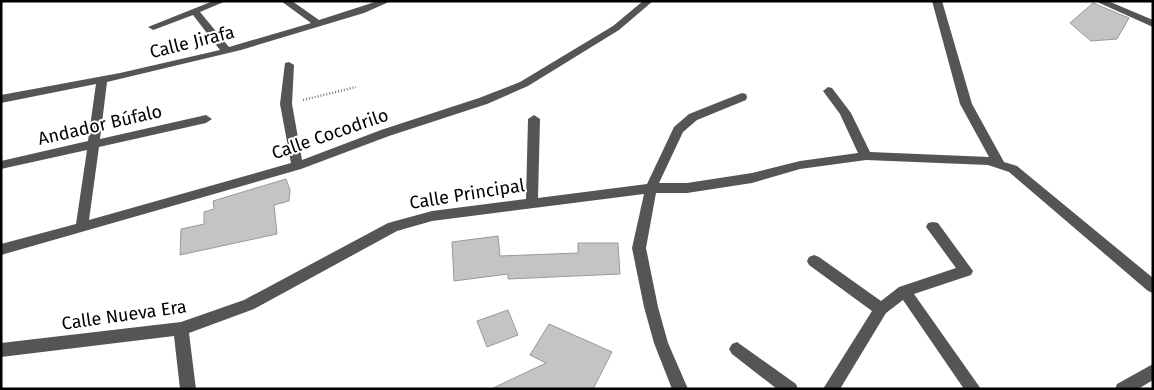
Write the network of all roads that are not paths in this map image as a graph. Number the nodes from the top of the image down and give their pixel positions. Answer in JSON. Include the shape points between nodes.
{"nodes":[{"id":1,"x":222,"y":1,"type":"edge"},
{"id":2,"x":284,"y":1,"type":"edge"},
{"id":3,"x":387,"y":1,"type":"edge"},
{"id":4,"x":649,"y":1,"type":"edge"},
{"id":5,"x":937,"y":1,"type":"edge"},
{"id":6,"x":1099,"y":1,"type":"edge"},
{"id":7,"x":195,"y":12,"type":"junction"},
{"id":8,"x":318,"y":24,"type":"junction"},
{"id":9,"x":1153,"y":24,"type":"edge"},
{"id":10,"x":153,"y":27,"type":"dead end"},
{"id":11,"x":226,"y":51,"type":"junction"},
{"id":12,"x":289,"y":65,"type":"dead end"},
{"id":13,"x":102,"y":81,"type":"junction"},
{"id":14,"x":828,"y":91,"type":"dead end"},
{"id":15,"x":742,"y":97,"type":"dead end"},
{"id":16,"x":1,"y":99,"type":"edge"},
{"id":17,"x":206,"y":119,"type":"dead end"},
{"id":18,"x":534,"y":119,"type":"dead end"},
{"id":19,"x":92,"y":146,"type":"junction"},
{"id":20,"x":866,"y":156,"type":"junction"},
{"id":21,"x":994,"y":163,"type":"junction"},
{"id":22,"x":1,"y":165,"type":"edge"},
{"id":23,"x":297,"y":166,"type":"junction"},
{"id":24,"x":652,"y":188,"type":"junction"},
{"id":25,"x":532,"y":204,"type":"junction"},
{"id":26,"x":82,"y":226,"type":"junction"},
{"id":27,"x":933,"y":228,"type":"dead end"},
{"id":28,"x":1,"y":250,"type":"edge"},
{"id":29,"x":814,"y":260,"type":"dead end"},
{"id":30,"x":1153,"y":287,"type":"edge"},
{"id":31,"x":904,"y":291,"type":"junction"},
{"id":32,"x":249,"y":305,"type":"joint"},
{"id":33,"x":881,"y":309,"type":"junction"},
{"id":34,"x":181,"y":329,"type":"junction"},
{"id":35,"x":737,"y":349,"type":"dead end"},
{"id":36,"x":1,"y":350,"type":"edge"},
{"id":37,"x":1153,"y":371,"type":"edge"},
{"id":38,"x":188,"y":389,"type":"edge"},
{"id":39,"x":680,"y":389,"type":"edge"},
{"id":40,"x":790,"y":389,"type":"edge"},
{"id":41,"x":831,"y":389,"type":"edge"},
{"id":42,"x":973,"y":389,"type":"edge"},
{"id":43,"x":1123,"y":389,"type":"edge"}],
"edges":[{"from":1,"to":7,"type":"street","name":"Calle Jirafa"},
{"from":2,"to":8,"type":"street"},
{"from":3,"to":8,"type":"street","name":"Calle Jirafa"},
{"from":4,"to":23,"type":"street","name":"Calle Cocodrilo","via":[[616,28],[524,84]]},
{"from":5,"to":21,"type":"street","via":[[966,104]]},
{"from":6,"to":9,"type":"street"},
{"from":7,"to":10,"type":"street","name":"Calle Jirafa"},
{"from":7,"to":11,"type":"street"},
{"from":8,"to":11,"type":"street","name":"Calle Jirafa"},
{"from":11,"to":13,"type":"street","name":"Calle Jirafa"},
{"from":12,"to":23,"type":"street","via":[[286,104]]},
{"from":13,"to":16,"type":"street","name":"Calle Jirafa"},
{"from":13,"to":19,"type":"street"},
{"from":14,"to":20,"type":"street","via":[[845,113]]},
{"from":15,"to":24,"type":"street","via":[[693,117],[678,130]]},
{"from":17,"to":19,"type":"street","name":"Andador Búfalo"},
{"from":18,"to":25,"type":"street"},
{"from":19,"to":22,"type":"street","name":"Andador Búfalo"},
{"from":19,"to":26,"type":"street"},
{"from":20,"to":21,"type":"street","name":"Calle Principal"},
{"from":20,"to":24,"type":"street","name":"Calle Principal","via":[[800,165],[752,178],[688,188]]},
{"from":21,"to":30,"type":"street","via":[[1013,169]]},
{"from":23,"to":26,"type":"street","name":"Calle Cocodrilo"},
{"from":24,"to":25,"type":"street","name":"Calle Principal"},
{"from":24,"to":39,"type":"street","via":[[639,248],[650,307]]},
{"from":25,"to":32,"type":"street","name":"Calle Principal","via":[[432,216],[393,227]]},
{"from":26,"to":28,"type":"street","name":"Calle Cocodrilo"},
{"from":27,"to":31,"type":"street","via":[[966,271]]},
{"from":29,"to":33,"type":"street"},
{"from":31,"to":33,"type":"street"},
{"from":31,"to":42,"type":"street"},
{"from":32,"to":34,"type":"street","name":"Calle Nueva Era"},
{"from":33,"to":41,"type":"street"},
{"from":34,"to":36,"type":"street","name":"Calle Nueva Era"},
{"from":34,"to":38,"type":"street"},
{"from":35,"to":40,"type":"street"},
{"from":37,"to":43,"type":"street"}]}
